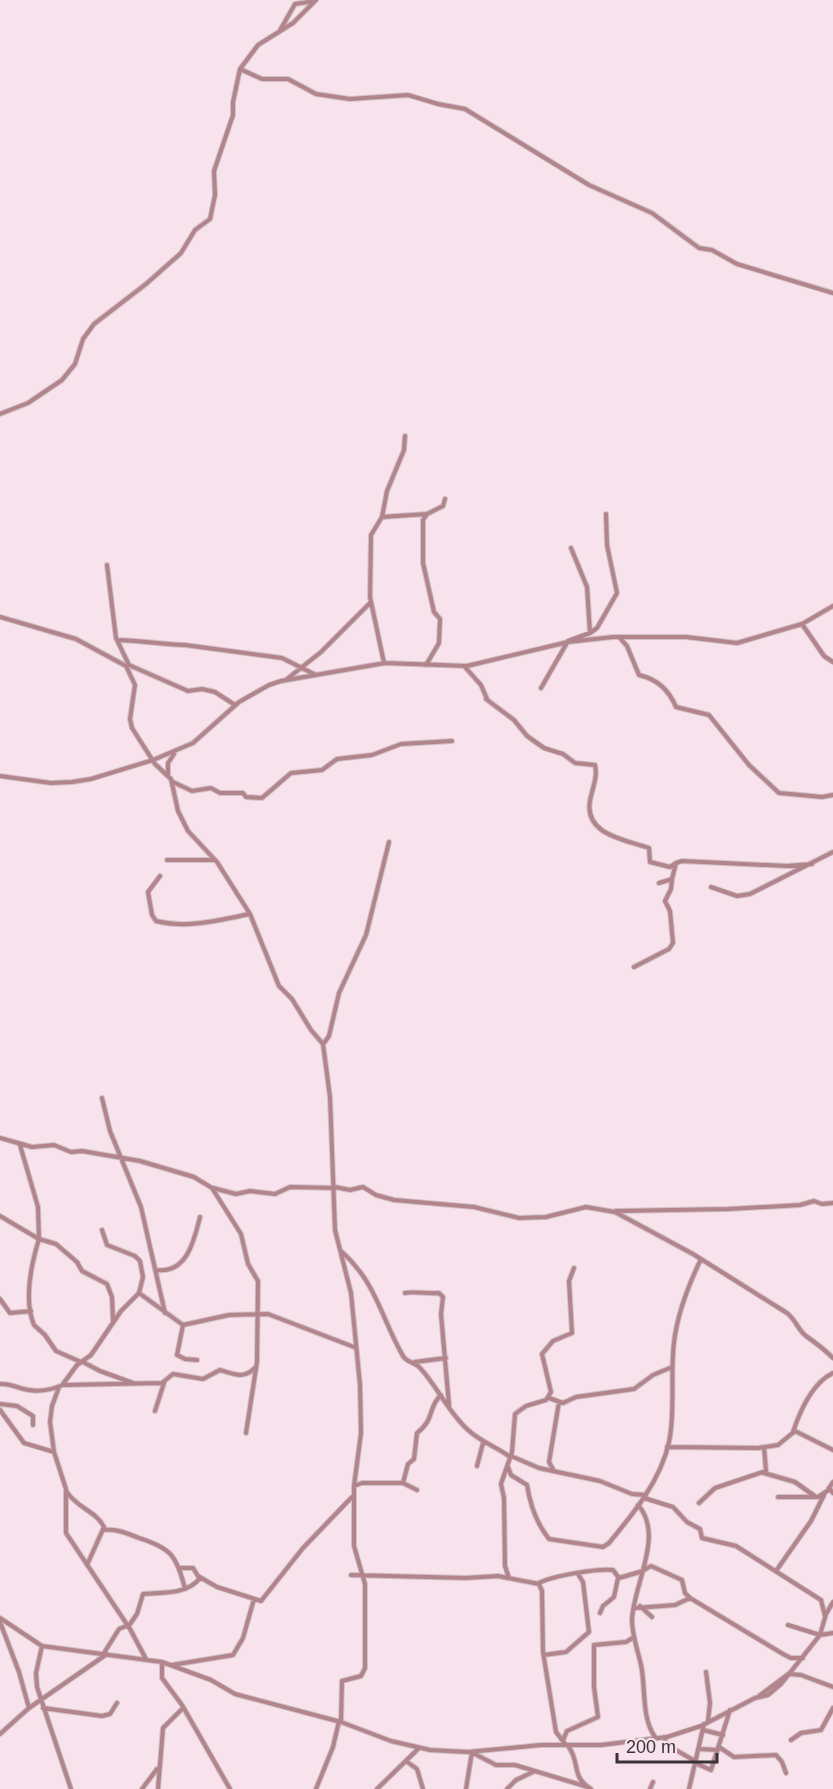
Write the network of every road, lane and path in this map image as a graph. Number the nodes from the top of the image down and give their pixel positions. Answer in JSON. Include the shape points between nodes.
{"nodes":[{"id":1,"x":316,"y":0,"type":"edge"},
{"id":2,"x":277,"y":34,"type":"junction"},
{"id":3,"x":240,"y":69,"type":"junction"},
{"id":4,"x":833,"y":293,"type":"edge"},
{"id":5,"x":0,"y":414,"type":"edge"},
{"id":6,"x":405,"y":436,"type":"dead end"},
{"id":7,"x":445,"y":499,"type":"dead end"},
{"id":8,"x":427,"y":514,"type":"junction"},
{"id":9,"x":606,"y":514,"type":"dead end"},
{"id":10,"x":414,"y":515,"type":"junction"},
{"id":11,"x":382,"y":517,"type":"junction"},
{"id":12,"x":423,"y":521,"type":"junction"},
{"id":13,"x":571,"y":548,"type":"dead end"},
{"id":14,"x":107,"y":565,"type":"dead end"},
{"id":15,"x":371,"y":602,"type":"junction"},
{"id":16,"x":833,"y":606,"type":"edge"},
{"id":17,"x":825,"y":611,"type":"junction"},
{"id":18,"x":833,"y":614,"type":"edge"},
{"id":19,"x":2,"y":620,"type":"edge"},
{"id":20,"x":801,"y":624,"type":"junction"},
{"id":21,"x":590,"y":633,"type":"junction"},
{"id":22,"x":619,"y":638,"type":"junction"},
{"id":23,"x":117,"y":640,"type":"junction"},
{"id":24,"x":568,"y":642,"type":"junction"},
{"id":25,"x":833,"y":662,"type":"edge"},
{"id":26,"x":385,"y":663,"type":"junction"},
{"id":27,"x":129,"y":665,"type":"junction"},
{"id":28,"x":426,"y":665,"type":"junction"},
{"id":29,"x":464,"y":666,"type":"junction"},
{"id":30,"x":302,"y":667,"type":"junction"},
{"id":31,"x":318,"y":676,"type":"junction"},
{"id":32,"x":133,"y":678,"type":"junction"},
{"id":33,"x":286,"y":680,"type":"junction"},
{"id":34,"x":542,"y":688,"type":"dead end"},
{"id":35,"x":236,"y":705,"type":"junction"},
{"id":36,"x":452,"y":741,"type":"dead end"},
{"id":37,"x":176,"y":752,"type":"junction"},
{"id":38,"x":153,"y":760,"type":"junction"},
{"id":39,"x":168,"y":775,"type":"junction"},
{"id":40,"x":0,"y":776,"type":"edge"},
{"id":41,"x":172,"y":781,"type":"junction"},
{"id":42,"x":833,"y":795,"type":"edge"},
{"id":43,"x":389,"y":842,"type":"dead end"},
{"id":44,"x":833,"y":852,"type":"edge"},
{"id":45,"x":167,"y":860,"type":"dead end"},
{"id":46,"x":215,"y":860,"type":"junction"},
{"id":47,"x":676,"y":863,"type":"junction"},
{"id":48,"x":812,"y":864,"type":"junction"},
{"id":49,"x":160,"y":876,"type":"dead end"},
{"id":50,"x":672,"y":879,"type":"junction"},
{"id":51,"x":659,"y":883,"type":"dead end"},
{"id":52,"x":711,"y":887,"type":"dead end"},
{"id":53,"x":250,"y":914,"type":"junction"},
{"id":54,"x":634,"y":967,"type":"dead end"},
{"id":55,"x":323,"y":1044,"type":"junction"},
{"id":56,"x":102,"y":1098,"type":"dead end"},
{"id":57,"x":0,"y":1138,"type":"edge"},
{"id":58,"x":20,"y":1144,"type":"junction"},
{"id":59,"x":120,"y":1157,"type":"junction"},
{"id":60,"x":212,"y":1188,"type":"junction"},
{"id":61,"x":334,"y":1188,"type":"junction"},
{"id":62,"x":833,"y":1203,"type":"edge"},
{"id":63,"x":615,"y":1212,"type":"junction"},
{"id":64,"x":0,"y":1216,"type":"edge"},
{"id":65,"x":200,"y":1217,"type":"dead end"},
{"id":66,"x":102,"y":1230,"type":"dead end"},
{"id":67,"x":39,"y":1239,"type":"junction"},
{"id":68,"x":340,"y":1251,"type":"junction"},
{"id":69,"x":700,"y":1259,"type":"junction"},
{"id":70,"x":574,"y":1268,"type":"dead end"},
{"id":71,"x":155,"y":1270,"type":"junction"},
{"id":72,"x":139,"y":1293,"type":"junction"},
{"id":73,"x":405,"y":1293,"type":"dead end"},
{"id":74,"x":0,"y":1299,"type":"edge"},
{"id":75,"x":31,"y":1311,"type":"junction"},
{"id":76,"x":165,"y":1312,"type":"junction"},
{"id":77,"x":260,"y":1313,"type":"junction"},
{"id":78,"x":113,"y":1321,"type":"junction"},
{"id":79,"x":183,"y":1326,"type":"junction"},
{"id":80,"x":354,"y":1347,"type":"junction"},
{"id":81,"x":446,"y":1358,"type":"junction"},
{"id":82,"x":833,"y":1358,"type":"edge"},
{"id":83,"x":197,"y":1359,"type":"dead end"},
{"id":84,"x":82,"y":1362,"type":"junction"},
{"id":85,"x":414,"y":1363,"type":"junction"},
{"id":86,"x":256,"y":1367,"type":"junction"},
{"id":87,"x":672,"y":1367,"type":"junction"},
{"id":88,"x":833,"y":1373,"type":"edge"},
{"id":89,"x":164,"y":1382,"type":"junction"},
{"id":90,"x":134,"y":1383,"type":"junction"},
{"id":91,"x":0,"y":1384,"type":"edge"},
{"id":92,"x":61,"y":1386,"type":"junction"},
{"id":93,"x":441,"y":1395,"type":"junction"},
{"id":94,"x":549,"y":1398,"type":"junction"},
{"id":95,"x":559,"y":1402,"type":"junction"},
{"id":96,"x":0,"y":1404,"type":"edge"},
{"id":97,"x":449,"y":1406,"type":"junction"},
{"id":98,"x":0,"y":1410,"type":"edge"},
{"id":99,"x":155,"y":1411,"type":"dead end"},
{"id":100,"x":33,"y":1425,"type":"dead end"},
{"id":101,"x":793,"y":1432,"type":"junction"},
{"id":102,"x":246,"y":1433,"type":"dead end"},
{"id":103,"x":483,"y":1443,"type":"junction"},
{"id":104,"x":667,"y":1447,"type":"junction"},
{"id":105,"x":764,"y":1447,"type":"junction"},
{"id":106,"x":833,"y":1450,"type":"edge"},
{"id":107,"x":54,"y":1452,"type":"junction"},
{"id":108,"x":511,"y":1457,"type":"junction"},
{"id":109,"x":477,"y":1466,"type":"dead end"},
{"id":110,"x":508,"y":1467,"type":"junction"},
{"id":111,"x":554,"y":1472,"type":"junction"},
{"id":112,"x":763,"y":1473,"type":"junction"},
{"id":113,"x":833,"y":1482,"type":"edge"},
{"id":114,"x":403,"y":1483,"type":"junction"},
{"id":115,"x":354,"y":1486,"type":"junction"},
{"id":116,"x":417,"y":1490,"type":"dead end"},
{"id":117,"x":831,"y":1491,"type":"edge"},
{"id":118,"x":66,"y":1492,"type":"junction"},
{"id":119,"x":824,"y":1495,"type":"junction"},
{"id":120,"x":353,"y":1497,"type":"junction"},
{"id":121,"x":645,"y":1497,"type":"junction"},
{"id":122,"x":778,"y":1497,"type":"dead end"},
{"id":123,"x":816,"y":1497,"type":"junction"},
{"id":124,"x":699,"y":1503,"type":"dead end"},
{"id":125,"x":638,"y":1505,"type":"junction"},
{"id":126,"x":103,"y":1530,"type":"junction"},
{"id":127,"x":87,"y":1566,"type":"junction"},
{"id":128,"x":180,"y":1568,"type":"junction"},
{"id":129,"x":643,"y":1570,"type":"junction"},
{"id":130,"x":776,"y":1571,"type":"junction"},
{"id":131,"x":578,"y":1574,"type":"junction"},
{"id":132,"x":351,"y":1575,"type":"dead end"},
{"id":133,"x":363,"y":1575,"type":"junction"},
{"id":134,"x":618,"y":1577,"type":"junction"},
{"id":135,"x":200,"y":1578,"type":"junction"},
{"id":136,"x":509,"y":1578,"type":"junction"},
{"id":137,"x":538,"y":1584,"type":"junction"},
{"id":138,"x":185,"y":1589,"type":"junction"},
{"id":139,"x":690,"y":1598,"type":"junction"},
{"id":140,"x":254,"y":1599,"type":"junction"},
{"id":141,"x":833,"y":1602,"type":"edge"},
{"id":142,"x":640,"y":1606,"type":"junction"},
{"id":143,"x":635,"y":1609,"type":"junction"},
{"id":144,"x":600,"y":1613,"type":"dead end"},
{"id":145,"x":825,"y":1616,"type":"junction"},
{"id":146,"x":652,"y":1617,"type":"dead end"},
{"id":147,"x":0,"y":1622,"type":"edge"},
{"id":148,"x":788,"y":1625,"type":"dead end"},
{"id":149,"x":127,"y":1626,"type":"junction"},
{"id":150,"x":833,"y":1633,"type":"edge"},
{"id":151,"x":820,"y":1635,"type":"junction"},
{"id":152,"x":635,"y":1636,"type":"junction"},
{"id":153,"x":42,"y":1646,"type":"junction"},
{"id":154,"x":96,"y":1653,"type":"junction"},
{"id":155,"x":106,"y":1654,"type":"junction"},
{"id":156,"x":544,"y":1655,"type":"junction"},
{"id":157,"x":803,"y":1658,"type":"junction"},
{"id":158,"x":146,"y":1659,"type":"junction"},
{"id":159,"x":162,"y":1662,"type":"junction"},
{"id":160,"x":97,"y":1663,"type":"junction"},
{"id":161,"x":172,"y":1665,"type":"junction"},
{"id":162,"x":706,"y":1672,"type":"dead end"},
{"id":163,"x":791,"y":1673,"type":"junction"},
{"id":164,"x":833,"y":1688,"type":"edge"},
{"id":165,"x":41,"y":1701,"type":"junction"},
{"id":166,"x":117,"y":1703,"type":"dead end"},
{"id":167,"x":29,"y":1708,"type":"junction"},
{"id":168,"x":43,"y":1708,"type":"junction"},
{"id":169,"x":183,"y":1708,"type":"junction"},
{"id":170,"x":833,"y":1708,"type":"edge"},
{"id":171,"x":730,"y":1709,"type":"junction"},
{"id":172,"x":340,"y":1721,"type":"junction"},
{"id":173,"x":705,"y":1725,"type":"junction"},
{"id":174,"x":0,"y":1734,"type":"edge"},
{"id":175,"x":723,"y":1735,"type":"junction"},
{"id":176,"x":656,"y":1737,"type":"junction"},
{"id":177,"x":664,"y":1737,"type":"junction"},
{"id":178,"x":791,"y":1740,"type":"dead end"},
{"id":179,"x":566,"y":1744,"type":"junction"},
{"id":180,"x":419,"y":1748,"type":"junction"},
{"id":181,"x":719,"y":1748,"type":"junction"},
{"id":182,"x":699,"y":1749,"type":"junction"},
{"id":183,"x":472,"y":1752,"type":"junction"},
{"id":184,"x":406,"y":1761,"type":"junction"},
{"id":185,"x":695,"y":1762,"type":"junction"},
{"id":186,"x":160,"y":1766,"type":"junction"},
{"id":187,"x":533,"y":1772,"type":"junction"},
{"id":188,"x":786,"y":1773,"type":"dead end"},
{"id":189,"x":653,"y":1782,"type":"dead end"},
{"id":190,"x":579,"y":1788,"type":"edge"},
{"id":191,"x":589,"y":1788,"type":"edge"},
{"id":192,"x":71,"y":1789,"type":"edge"},
{"id":193,"x":142,"y":1789,"type":"edge"},
{"id":194,"x":158,"y":1789,"type":"edge"},
{"id":195,"x":230,"y":1789,"type":"edge"},
{"id":196,"x":316,"y":1789,"type":"edge"},
{"id":197,"x":377,"y":1789,"type":"edge"},
{"id":198,"x":423,"y":1789,"type":"edge"},
{"id":199,"x":466,"y":1789,"type":"edge"},
{"id":200,"x":507,"y":1789,"type":"edge"},
{"id":201,"x":650,"y":1789,"type":"edge"},
{"id":202,"x":689,"y":1789,"type":"edge"}],
"edges":[{"from":1,"to":2,"type":"street"},
{"from":1,"to":2,"type":"street","via":[[295,4]]},
{"from":2,"to":3,"type":"street","via":[[258,45]]},
{"from":3,"to":4,"type":"street","via":[[262,79],[288,79],[316,94],[350,99],[408,95],[465,109],[589,185],[652,213],[699,248]]},
{"from":3,"to":5,"type":"street","via":[[233,115],[214,171],[211,217],[195,230],[181,253],[94,324],[83,339],[75,364],[62,380],[28,403]]},
{"from":6,"to":11,"type":"street"},
{"from":7,"to":8,"type":"street","via":[[443,506]]},
{"from":8,"to":10,"type":"street"},
{"from":8,"to":12,"type":"street"},
{"from":9,"to":21,"type":"street","via":[[607,545],[618,593]]},
{"from":10,"to":11,"type":"street"},
{"from":10,"to":12,"type":"street"},
{"from":11,"to":15,"type":"street","via":[[372,535]]},
{"from":12,"to":28,"type":"street","via":[[423,563],[434,612],[440,619],[439,643]]},
{"from":13,"to":21,"type":"street","via":[[587,587]]},
{"from":14,"to":23,"type":"street"},
{"from":15,"to":26,"type":"street"},
{"from":15,"to":30,"type":"street"},
{"from":16,"to":17,"type":"street"},
{"from":17,"to":18,"type":"street"},
{"from":17,"to":20,"type":"street"},
{"from":19,"to":32,"type":"street","via":[[76,639],[121,662]]},
{"from":20,"to":22,"type":"street","via":[[737,643],[686,637]]},
{"from":20,"to":25,"type":"street","via":[[824,656]]},
{"from":21,"to":24,"type":"street"},
{"from":22,"to":24,"type":"street"},
{"from":22,"to":42,"type":"street","via":[[627,646],[639,675],[653,679],[670,694],[676,707],[709,716],[748,765],[778,792]]},
{"from":23,"to":27,"type":"street"},
{"from":23,"to":30,"type":"street","via":[[282,658]]},
{"from":24,"to":29,"type":"street"},
{"from":24,"to":34,"type":"street"},
{"from":26,"to":28,"type":"street"},
{"from":26,"to":31,"type":"street"},
{"from":27,"to":32,"type":"street"},
{"from":27,"to":35,"type":"street","via":[[188,691],[215,692]]},
{"from":28,"to":29,"type":"street"},
{"from":29,"to":47,"type":"street","via":[[481,685],[486,699],[514,720],[527,736],[575,763],[595,764],[597,776],[589,805],[597,828],[649,848],[650,862],[670,867]]},
{"from":30,"to":31,"type":"street"},
{"from":30,"to":33,"type":"street"},
{"from":31,"to":33,"type":"street"},
{"from":32,"to":38,"type":"street","via":[[130,725]]},
{"from":33,"to":35,"type":"street","via":[[269,685]]},
{"from":35,"to":37,"type":"street","via":[[202,737]]},
{"from":36,"to":41,"type":"street","via":[[402,744],[372,755],[337,759],[322,770],[291,773],[262,798],[246,797],[235,791],[220,794],[211,788],[192,790]]},
{"from":37,"to":38,"type":"street"},
{"from":37,"to":39,"type":"street","via":[[169,761]]},
{"from":38,"to":39,"type":"street"},
{"from":38,"to":40,"type":"street","via":[[72,782]]},
{"from":39,"to":41,"type":"street"},
{"from":41,"to":46,"type":"street","via":[[178,811],[188,831]]},
{"from":43,"to":55,"type":"street","via":[[364,940],[344,979],[329,1036]]},
{"from":44,"to":48,"type":"street"},
{"from":45,"to":46,"type":"street"},
{"from":46,"to":53,"type":"street"},
{"from":47,"to":48,"type":"street"},
{"from":47,"to":50,"type":"street"},
{"from":48,"to":52,"type":"street","via":[[745,895]]},
{"from":49,"to":53,"type":"street","via":[[148,892],[154,920],[205,925]]},
{"from":50,"to":51,"type":"street"},
{"from":50,"to":54,"type":"street","via":[[665,901],[670,911],[673,943],[669,949]]},
{"from":53,"to":55,"type":"street","via":[[279,986]]},
{"from":55,"to":61,"type":"street"},
{"from":56,"to":59,"type":"street"},
{"from":57,"to":58,"type":"street"},
{"from":58,"to":59,"type":"street","via":[[54,1145],[71,1152]]},
{"from":58,"to":67,"type":"street","via":[[38,1207]]},
{"from":59,"to":60,"type":"street","via":[[178,1171]]},
{"from":59,"to":71,"type":"street","via":[[141,1207]]},
{"from":60,"to":61,"type":"street","via":[[236,1194],[275,1194],[290,1187]]},
{"from":60,"to":77,"type":"street","via":[[242,1238],[248,1264],[258,1281]]},
{"from":61,"to":63,"type":"street","via":[[363,1187],[394,1200],[474,1207],[519,1218],[546,1217],[586,1207]]},
{"from":61,"to":68,"type":"street"},
{"from":62,"to":63,"type":"street"},
{"from":63,"to":69,"type":"street"},
{"from":64,"to":67,"type":"street"},
{"from":65,"to":71,"type":"street","via":[[188,1255],[172,1268]]},
{"from":66,"to":72,"type":"street","via":[[107,1245],[140,1261]]},
{"from":67,"to":75,"type":"street","via":[[27,1288]]},
{"from":67,"to":78,"type":"street","via":[[56,1244],[82,1271],[107,1284]]},
{"from":68,"to":80,"type":"street","via":[[351,1293]]},
{"from":68,"to":85,"type":"street","via":[[364,1277],[382,1306],[404,1357]]},
{"from":69,"to":82,"type":"street","via":[[795,1318],[804,1335],[817,1341]]},
{"from":69,"to":87,"type":"street","via":[[678,1321]]},
{"from":70,"to":94,"type":"street","via":[[569,1281],[572,1333],[553,1341],[542,1354],[551,1390]]},
{"from":71,"to":76,"type":"street"},
{"from":72,"to":76,"type":"street"},
{"from":72,"to":78,"type":"street"},
{"from":73,"to":81,"type":"street","via":[[442,1296]]},
{"from":74,"to":75,"type":"street","via":[[10,1313]]},
{"from":75,"to":84,"type":"street","via":[[34,1325],[53,1349]]},
{"from":76,"to":79,"type":"street"},
{"from":77,"to":79,"type":"street","via":[[203,1319]]},
{"from":77,"to":80,"type":"street"},
{"from":77,"to":86,"type":"street"},
{"from":78,"to":84,"type":"street"},
{"from":79,"to":83,"type":"street","via":[[177,1355]]},
{"from":80,"to":115,"type":"street","via":[[361,1433]]},
{"from":81,"to":85,"type":"street"},
{"from":81,"to":97,"type":"street"},
{"from":84,"to":90,"type":"street"},
{"from":84,"to":92,"type":"street"},
{"from":85,"to":93,"type":"street"},
{"from":86,"to":89,"type":"street","via":[[242,1376],[218,1370],[203,1379],[173,1374]]},
{"from":86,"to":102,"type":"street"},
{"from":87,"to":95,"type":"street","via":[[634,1389]]},
{"from":87,"to":104,"type":"street"},
{"from":88,"to":101,"type":"street","via":[[812,1394]]},
{"from":89,"to":90,"type":"street"},
{"from":89,"to":99,"type":"street"},
{"from":90,"to":92,"type":"street"},
{"from":91,"to":92,"type":"street","via":[[30,1390]]},
{"from":92,"to":107,"type":"street","via":[[50,1422]]},
{"from":93,"to":97,"type":"street"},
{"from":93,"to":114,"type":"street","via":[[435,1401],[429,1422],[417,1432],[414,1460],[408,1464]]},
{"from":94,"to":95,"type":"street"},
{"from":94,"to":108,"type":"street","via":[[516,1412]]},
{"from":95,"to":111,"type":"street","via":[[549,1462]]},
{"from":96,"to":100,"type":"street","via":[[28,1412],[33,1416]]},
{"from":97,"to":103,"type":"street"},
{"from":98,"to":107,"type":"street","via":[[24,1443]]},
{"from":101,"to":105,"type":"street","via":[[780,1443]]},
{"from":101,"to":106,"type":"street"},
{"from":103,"to":108,"type":"street"},
{"from":103,"to":109,"type":"street"},
{"from":104,"to":105,"type":"street"},
{"from":104,"to":121,"type":"street"},
{"from":105,"to":112,"type":"street","via":[[768,1466]]},
{"from":107,"to":118,"type":"street"},
{"from":108,"to":110,"type":"street"},
{"from":108,"to":111,"type":"street"},
{"from":110,"to":125,"type":"street","via":[[512,1475],[527,1485],[534,1515],[552,1541],[605,1546]]},
{"from":110,"to":136,"type":"street","via":[[501,1484]]},
{"from":111,"to":121,"type":"street","via":[[600,1481]]},
{"from":112,"to":123,"type":"street","via":[[795,1482]]},
{"from":112,"to":124,"type":"street","via":[[715,1488]]},
{"from":113,"to":117,"type":"street"},
{"from":114,"to":115,"type":"street"},
{"from":114,"to":116,"type":"street"},
{"from":115,"to":120,"type":"street"},
{"from":117,"to":119,"type":"street"},
{"from":118,"to":126,"type":"street","via":[[76,1505],[98,1518]]},
{"from":118,"to":127,"type":"street","via":[[66,1533]]},
{"from":119,"to":123,"type":"street"},
{"from":119,"to":130,"type":"street"},
{"from":120,"to":133,"type":"street","via":[[354,1550]]},
{"from":120,"to":140,"type":"street","via":[[303,1548],[262,1600]]},
{"from":121,"to":125,"type":"street"},
{"from":121,"to":130,"type":"street","via":[[675,1509],[700,1529],[702,1538],[736,1546]]},
{"from":122,"to":123,"type":"street"},
{"from":125,"to":129,"type":"street","via":[[650,1524]]},
{"from":126,"to":127,"type":"street"},
{"from":126,"to":128,"type":"street","via":[[120,1530],[159,1544],[171,1552]]},
{"from":127,"to":149,"type":"street"},
{"from":128,"to":135,"type":"street","via":[[193,1568]]},
{"from":128,"to":138,"type":"street"},
{"from":129,"to":134,"type":"street"},
{"from":129,"to":139,"type":"street","via":[[657,1567],[680,1579]]},
{"from":129,"to":143,"type":"street"},
{"from":130,"to":145,"type":"street","via":[[821,1600]]},
{"from":131,"to":134,"type":"street","via":[[610,1569]]},
{"from":131,"to":137,"type":"street","via":[[548,1578]]},
{"from":131,"to":156,"type":"street","via":[[583,1582],[589,1632],[566,1652]]},
{"from":132,"to":133,"type":"street"},
{"from":133,"to":136,"type":"street"},
{"from":133,"to":172,"type":"street","via":[[365,1668],[361,1676],[342,1681]]},
{"from":134,"to":144,"type":"street","via":[[614,1597]]},
{"from":135,"to":138,"type":"street"},
{"from":135,"to":140,"type":"street"},
{"from":136,"to":137,"type":"street"},
{"from":137,"to":156,"type":"street","via":[[542,1591]]},
{"from":138,"to":149,"type":"street","via":[[143,1594],[137,1614]]},
{"from":139,"to":142,"type":"street","via":[[675,1605]]},
{"from":139,"to":157,"type":"street","via":[[780,1653]]},
{"from":140,"to":161,"type":"street","via":[[243,1638],[233,1655]]},
{"from":141,"to":145,"type":"street"},
{"from":142,"to":143,"type":"street"},
{"from":142,"to":146,"type":"street"},
{"from":143,"to":152,"type":"street"},
{"from":145,"to":151,"type":"street"},
{"from":147,"to":153,"type":"street"},
{"from":147,"to":167,"type":"street"},
{"from":148,"to":151,"type":"street"},
{"from":149,"to":155,"type":"street","via":[[119,1629]]},
{"from":149,"to":158,"type":"street"},
{"from":150,"to":151,"type":"street"},
{"from":151,"to":157,"type":"street"},
{"from":152,"to":176,"type":"street","via":[[647,1715]]},
{"from":152,"to":179,"type":"street","via":[[626,1642],[594,1644],[598,1717],[567,1731]]},
{"from":153,"to":154,"type":"street"},
{"from":153,"to":165,"type":"street","via":[[36,1673]]},
{"from":154,"to":155,"type":"street"},
{"from":154,"to":160,"type":"street"},
{"from":155,"to":158,"type":"street"},
{"from":155,"to":160,"type":"street"},
{"from":156,"to":179,"type":"street","via":[[556,1732]]},
{"from":157,"to":163,"type":"street"},
{"from":158,"to":159,"type":"street"},
{"from":159,"to":161,"type":"street"},
{"from":159,"to":169,"type":"street","via":[[162,1678]]},
{"from":160,"to":165,"type":"street"},
{"from":161,"to":172,"type":"street","via":[[235,1694]]},
{"from":162,"to":173,"type":"street","via":[[710,1703]]},
{"from":163,"to":164,"type":"street"},
{"from":163,"to":171,"type":"street","via":[[771,1693]]},
{"from":165,"to":167,"type":"street"},
{"from":165,"to":168,"type":"street"},
{"from":166,"to":168,"type":"street","via":[[110,1714],[102,1716]]},
{"from":167,"to":174,"type":"street"},
{"from":168,"to":192,"type":"street"},
{"from":169,"to":186,"type":"street","via":[[163,1728]]},
{"from":169,"to":195,"type":"street"},
{"from":170,"to":178,"type":"street","via":[[821,1730],[801,1733]]},
{"from":171,"to":173,"type":"street"},
{"from":171,"to":175,"type":"street"},
{"from":172,"to":180,"type":"street"},
{"from":172,"to":196,"type":"street"},
{"from":173,"to":175,"type":"street"},
{"from":173,"to":177,"type":"street"},
{"from":173,"to":182,"type":"street"},
{"from":175,"to":181,"type":"street"},
{"from":176,"to":177,"type":"street"},
{"from":176,"to":179,"type":"street","via":[[606,1744]]},
{"from":177,"to":185,"type":"street","via":[[667,1745]]},
{"from":179,"to":183,"type":"street"},
{"from":179,"to":191,"type":"street","via":[[574,1756],[578,1777]]},
{"from":180,"to":183,"type":"street"},
{"from":180,"to":184,"type":"street"},
{"from":181,"to":182,"type":"street"},
{"from":181,"to":185,"type":"street","via":[[710,1771]]},
{"from":181,"to":188,"type":"street","via":[[734,1757],[776,1755]]},
{"from":182,"to":185,"type":"street"},
{"from":183,"to":187,"type":"street","via":[[496,1765],[515,1765]]},
{"from":183,"to":199,"type":"street"},
{"from":184,"to":197,"type":"street"},
{"from":184,"to":198,"type":"street","via":[[417,1769]]},
{"from":185,"to":202,"type":"street"},
{"from":186,"to":193,"type":"street"},
{"from":186,"to":194,"type":"street"},
{"from":187,"to":190,"type":"street"},
{"from":187,"to":200,"type":"street"},
{"from":189,"to":201,"type":"street"},
{"from":190,"to":191,"type":"street"}]}
